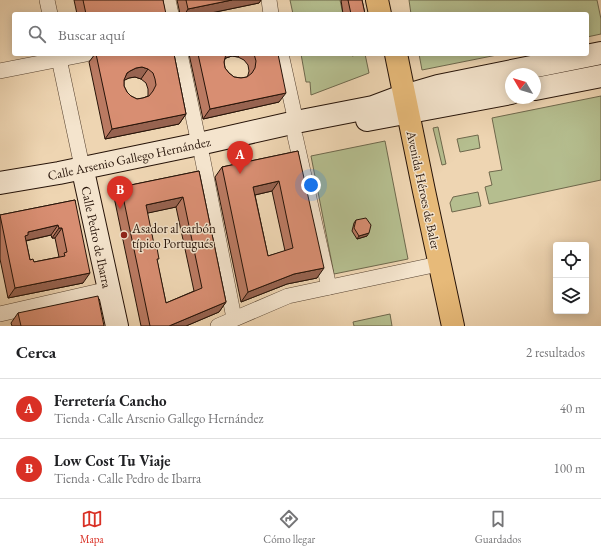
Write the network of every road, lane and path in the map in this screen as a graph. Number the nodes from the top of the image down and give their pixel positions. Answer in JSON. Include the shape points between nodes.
{"nodes":[{"id":1,"x":47,"y":0,"type":"edge"},
{"id":2,"x":168,"y":0,"type":"edge"},
{"id":3,"x":269,"y":0,"type":"edge"},
{"id":4,"x":377,"y":0,"type":"edge"},
{"id":5,"x":386,"y":0,"type":"edge"},
{"id":6,"x":50,"y":12,"type":"edge"},
{"id":7,"x":171,"y":12,"type":"edge"},
{"id":8,"x":271,"y":12,"type":"edge"},
{"id":9,"x":380,"y":12,"type":"edge"},
{"id":10,"x":388,"y":12,"type":"edge"},
{"id":11,"x":601,"y":53,"type":"edge"},
{"id":12,"x":589,"y":55,"type":"edge"},
{"id":13,"x":180,"y":56,"type":"edge"},
{"id":14,"x":281,"y":56,"type":"edge"},
{"id":15,"x":389,"y":56,"type":"edge"},
{"id":16,"x":396,"y":56,"type":"edge"},
{"id":17,"x":586,"y":56,"type":"edge"},
{"id":18,"x":58,"y":57,"type":"edge"},
{"id":19,"x":0,"y":71,"type":"edge"},
{"id":20,"x":601,"y":76,"type":"edge"},
{"id":21,"x":541,"y":88,"type":"edge"},
{"id":22,"x":505,"y":95,"type":"edge"},
{"id":23,"x":402,"y":105,"type":"junction"},
{"id":24,"x":296,"y":129,"type":"junction"},
{"id":25,"x":200,"y":150,"type":"junction"},
{"id":26,"x":84,"y":174,"type":"junction"},
{"id":27,"x":0,"y":183,"type":"edge"},
{"id":28,"x":0,"y":197,"type":"edge"},
{"id":29,"x":429,"y":266,"type":"junction"},
{"id":30,"x":329,"y":287,"type":"junction"},
{"id":31,"x":109,"y":289,"type":"junction"},
{"id":32,"x":0,"y":314,"type":"edge"},
{"id":33,"x":234,"y":318,"type":"junction"},
{"id":34,"x":116,"y":326,"type":"edge"},
{"id":35,"x":218,"y":326,"type":"edge"},
{"id":36,"x":442,"y":326,"type":"edge"},
{"id":37,"x":453,"y":326,"type":"edge"}],
"edges":[{"from":1,"to":6,"type":"street"},
{"from":2,"to":7,"type":"street"},
{"from":3,"to":8,"type":"street"},
{"from":4,"to":9,"type":"main road"},
{"from":5,"to":10,"type":"main road"},
{"from":11,"to":12,"type":"main road"},
{"from":13,"to":25,"type":"street"},
{"from":14,"to":24,"type":"street"},
{"from":15,"to":23,"type":"main road","name":"Avenida Héroes de Baler"},
{"from":16,"to":23,"type":"main road","name":"Avenida Héroes de Baler"},
{"from":17,"to":23,"type":"main road","via":[[438,86]]},
{"from":18,"to":19,"type":"street"},
{"from":18,"to":26,"type":"street","name":"Calle Pedro de Ibarra"},
{"from":20,"to":21,"type":"main road"},
{"from":22,"to":23,"type":"main road"},
{"from":23,"to":24,"type":"main road","name":"Calle Arsenio Gallego Hernández","via":[[373,107]]},
{"from":23,"to":29,"type":"main road","name":"Avenida Héroes de Baler"},
{"from":23,"to":37,"type":"main road","name":"Avenida Héroes de Baler"},
{"from":24,"to":25,"type":"main road","name":"Calle Arsenio Gallego Hernández"},
{"from":24,"to":30,"type":"street"},
{"from":25,"to":26,"type":"main road","name":"Calle Arsenio Gallego Hernández"},
{"from":25,"to":33,"type":"street"},
{"from":26,"to":27,"type":"main road","name":"Calle Arsenio Gallego Hernández","via":[[59,173]]},
{"from":26,"to":28,"type":"main road","name":"Calle Arsenio Gallego Hernández"},
{"from":26,"to":31,"type":"main road","name":"Calle Pedro de Ibarra"},
{"from":29,"to":30,"type":"street"},
{"from":29,"to":36,"type":"main road","name":"Avenida Héroes de Baler"},
{"from":30,"to":33,"type":"street","via":[[288,296]]},
{"from":31,"to":32,"type":"street"},
{"from":31,"to":34,"type":"main road","name":"Calle Pedro de Ibarra"},
{"from":33,"to":35,"type":"street"}]}
